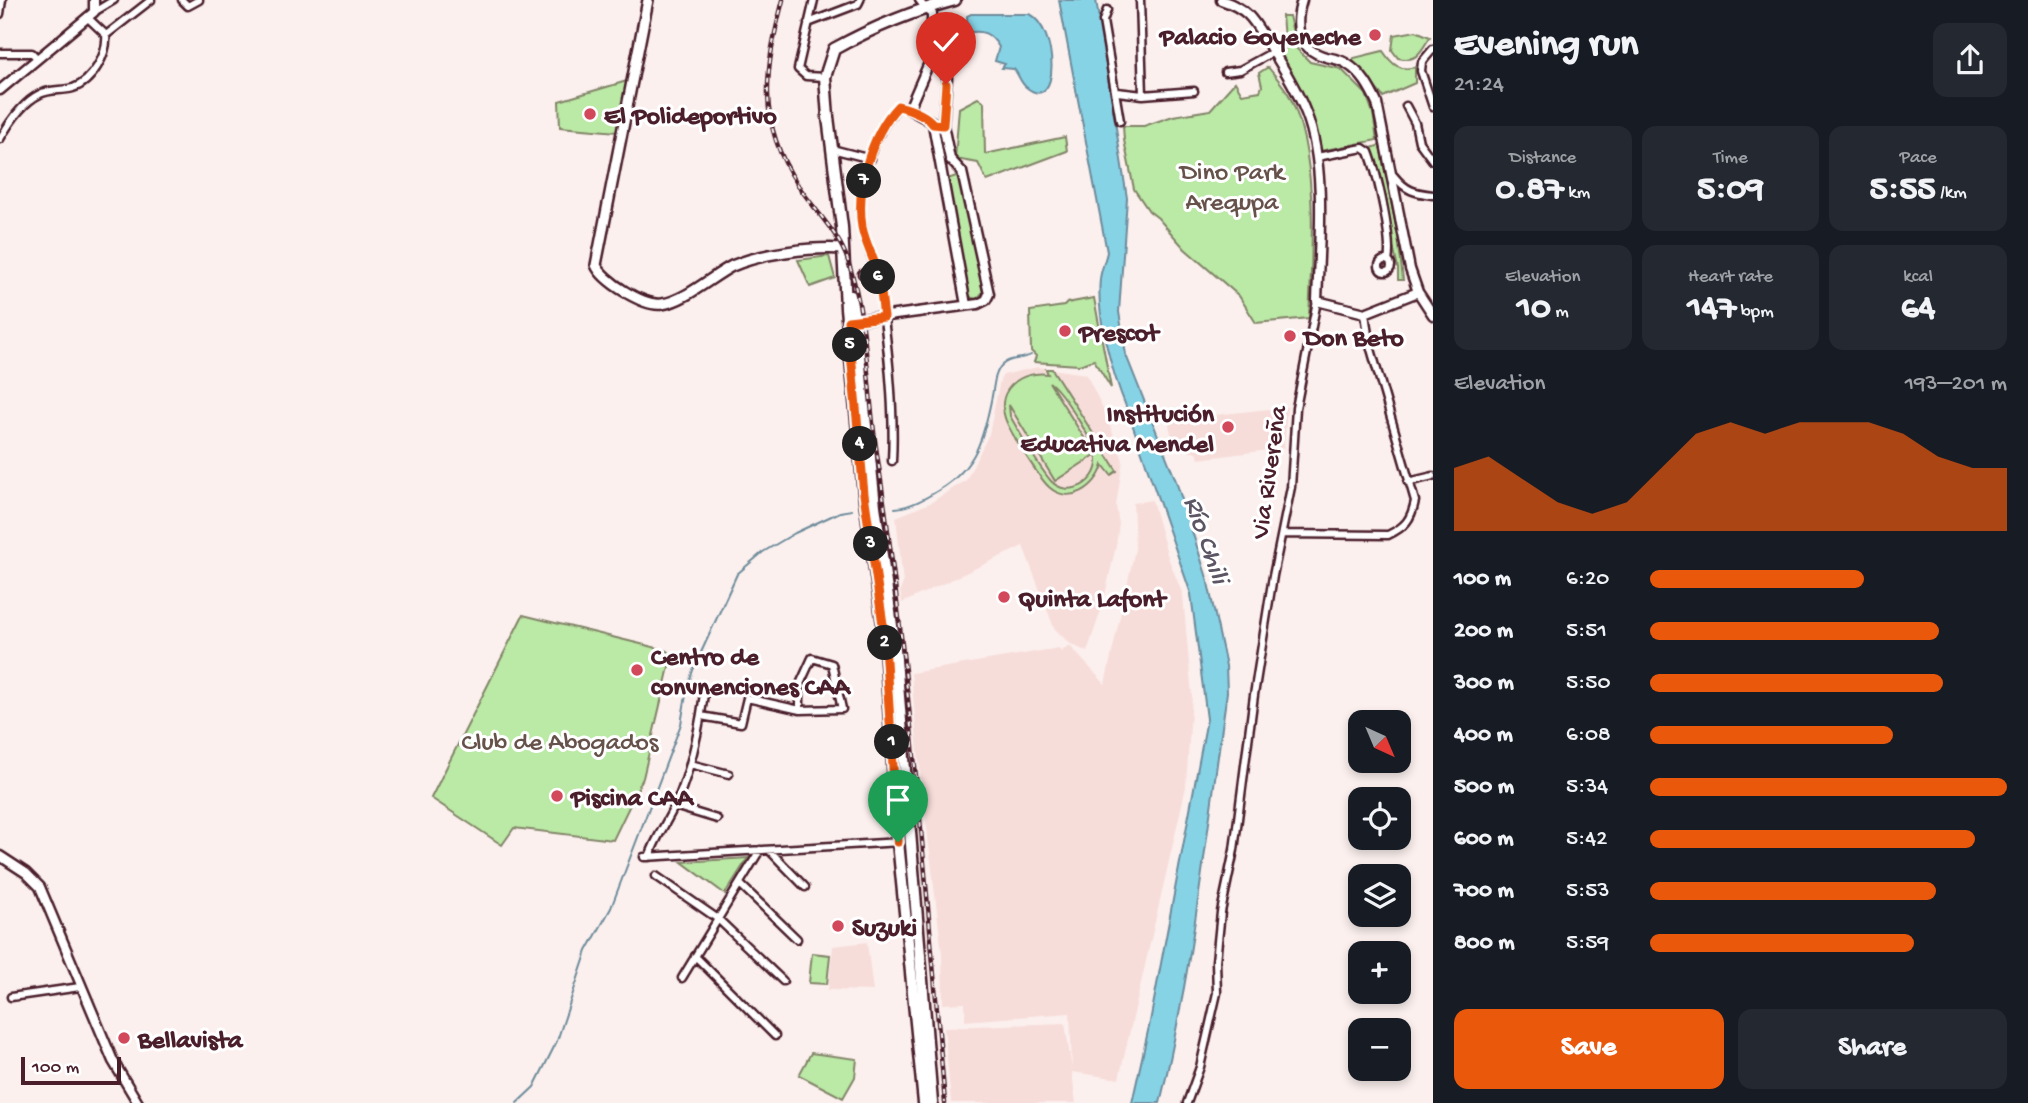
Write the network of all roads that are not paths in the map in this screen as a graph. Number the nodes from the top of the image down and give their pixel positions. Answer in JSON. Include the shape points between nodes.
{"nodes":[{"id":1,"x":2,"y":0,"type":"edge"},
{"id":2,"x":94,"y":0,"type":"edge"},
{"id":3,"x":114,"y":0,"type":"edge"},
{"id":4,"x":152,"y":0,"type":"edge"},
{"id":5,"x":182,"y":0,"type":"edge"},
{"id":6,"x":199,"y":0,"type":"edge"},
{"id":7,"x":648,"y":0,"type":"edge"},
{"id":8,"x":814,"y":0,"type":"edge"},
{"id":9,"x":860,"y":0,"type":"edge"},
{"id":10,"x":955,"y":0,"type":"edge"},
{"id":11,"x":1140,"y":0,"type":"edge"},
{"id":12,"x":1221,"y":0,"type":"edge"},
{"id":13,"x":1302,"y":0,"type":"edge"},
{"id":14,"x":922,"y":4,"type":"edge"},
{"id":15,"x":1107,"y":10,"type":"dead end"},
{"id":16,"x":1,"y":14,"type":"edge"},
{"id":17,"x":90,"y":15,"type":"junction"},
{"id":18,"x":808,"y":23,"type":"junction"},
{"id":19,"x":106,"y":35,"type":"junction"},
{"id":20,"x":1433,"y":49,"type":"edge"},
{"id":21,"x":1273,"y":52,"type":"junction"},
{"id":22,"x":0,"y":53,"type":"edge"},
{"id":23,"x":932,"y":56,"type":"junction"},
{"id":24,"x":38,"y":59,"type":"junction"},
{"id":25,"x":1225,"y":72,"type":"dead end"},
{"id":26,"x":825,"y":77,"type":"junction"},
{"id":27,"x":0,"y":90,"type":"edge"},
{"id":28,"x":1194,"y":91,"type":"dead end"},
{"id":29,"x":1117,"y":92,"type":"junction"},
{"id":30,"x":1143,"y":95,"type":"junction"},
{"id":31,"x":1406,"y":106,"type":"dead end"},
{"id":32,"x":1433,"y":107,"type":"edge"},
{"id":33,"x":909,"y":109,"type":"junction"},
{"id":34,"x":1121,"y":121,"type":"dead end"},
{"id":35,"x":933,"y":124,"type":"junction"},
{"id":36,"x":943,"y":125,"type":"junction"},
{"id":37,"x":0,"y":139,"type":"edge"},
{"id":38,"x":831,"y":149,"type":"junction"},
{"id":39,"x":1317,"y":157,"type":"junction"},
{"id":40,"x":870,"y":159,"type":"junction"},
{"id":41,"x":1433,"y":161,"type":"edge"},
{"id":42,"x":953,"y":162,"type":"junction"},
{"id":43,"x":940,"y":167,"type":"junction"},
{"id":44,"x":1394,"y":176,"type":"junction"},
{"id":45,"x":1433,"y":195,"type":"edge"},
{"id":46,"x":843,"y":249,"type":"junction"},
{"id":47,"x":1388,"y":261,"type":"dead end"},
{"id":48,"x":878,"y":273,"type":"junction"},
{"id":49,"x":862,"y":274,"type":"dead end"},
{"id":50,"x":1418,"y":292,"type":"junction"},
{"id":51,"x":1317,"y":301,"type":"junction"},
{"id":52,"x":966,"y":305,"type":"junction"},
{"id":53,"x":1365,"y":313,"type":"junction"},
{"id":54,"x":1433,"y":315,"type":"edge"},
{"id":55,"x":884,"y":317,"type":"junction"},
{"id":56,"x":852,"y":321,"type":"junction"},
{"id":57,"x":892,"y":461,"type":"dead end"},
{"id":58,"x":1433,"y":476,"type":"edge"},
{"id":59,"x":1408,"y":481,"type":"junction"},
{"id":60,"x":1282,"y":534,"type":"junction"},
{"id":61,"x":704,"y":694,"type":"dead end"},
{"id":62,"x":800,"y":710,"type":"junction"},
{"id":63,"x":701,"y":716,"type":"junction"},
{"id":64,"x":690,"y":764,"type":"junction"},
{"id":65,"x":729,"y":774,"type":"dead end"},
{"id":66,"x":674,"y":806,"type":"junction"},
{"id":67,"x":717,"y":819,"type":"dead end"},
{"id":68,"x":904,"y":841,"type":"junction"},
{"id":69,"x":760,"y":850,"type":"junction"},
{"id":70,"x":769,"y":850,"type":"junction"},
{"id":71,"x":0,"y":856,"type":"edge"},
{"id":72,"x":656,"y":876,"type":"dead end"},
{"id":73,"x":740,"y":884,"type":"junction"},
{"id":74,"x":805,"y":887,"type":"dead end"},
{"id":75,"x":718,"y":919,"type":"junction"},
{"id":76,"x":797,"y":939,"type":"dead end"},
{"id":77,"x":695,"y":956,"type":"junction"},
{"id":78,"x":682,"y":978,"type":"dead end"},
{"id":79,"x":783,"y":981,"type":"dead end"},
{"id":80,"x":80,"y":987,"type":"junction"},
{"id":81,"x":11,"y":997,"type":"dead end"},
{"id":82,"x":775,"y":1036,"type":"dead end"},
{"id":83,"x":138,"y":1103,"type":"edge"},
{"id":84,"x":924,"y":1103,"type":"edge"},
{"id":85,"x":932,"y":1103,"type":"edge"},
{"id":86,"x":1187,"y":1103,"type":"edge"}],
"edges":[{"from":1,"to":16,"type":"street"},
{"from":2,"to":17,"type":"street"},
{"from":3,"to":17,"type":"street"},
{"from":4,"to":19,"type":"street"},
{"from":5,"to":6,"type":"street","via":[[188,6]]},
{"from":7,"to":46,"type":"main road","via":[[596,265],[600,273],[643,301],[660,305],[733,266],[760,257]]},
{"from":8,"to":18,"type":"street"},
{"from":9,"to":18,"type":"street"},
{"from":10,"to":14,"type":"main road"},
{"from":11,"to":30,"type":"street"},
{"from":12,"to":21,"type":"street","name":"Via Rivereña","via":[[1244,9]]},
{"from":13,"to":44,"type":"street","via":[[1297,21],[1307,47],[1344,61],[1369,87]]},
{"from":14,"to":23,"type":"street","via":[[932,14]]},
{"from":14,"to":26,"type":"main road","via":[[834,49]]},
{"from":15,"to":29,"type":"street","via":[[1103,21]]},
{"from":17,"to":19,"type":"street"},
{"from":17,"to":24,"type":"street"},
{"from":18,"to":26,"type":"street","via":[[798,69],[806,76]]},
{"from":19,"to":37,"type":"street","via":[[103,55],[88,77],[76,87],[40,93],[13,118]]},
{"from":20,"to":32,"type":"street","via":[[1421,71]]},
{"from":21,"to":25,"type":"street","via":[[1240,70]]},
{"from":21,"to":39,"type":"street","name":"Via Rivereña","via":[[1307,114]]},
{"from":22,"to":24,"type":"street","via":[[32,53]]},
{"from":23,"to":33,"type":"street"},
{"from":23,"to":36,"type":"street","via":[[947,78]]},
{"from":24,"to":27,"type":"street"},
{"from":26,"to":38,"type":"main road"},
{"from":28,"to":30,"type":"street"},
{"from":29,"to":30,"type":"street"},
{"from":29,"to":34,"type":"street"},
{"from":31,"to":41,"type":"street","via":[[1419,142]]},
{"from":33,"to":35,"type":"street"},
{"from":33,"to":40,"type":"street","via":[[898,106],[890,115]]},
{"from":35,"to":36,"type":"street"},
{"from":35,"to":43,"type":"street"},
{"from":36,"to":42,"type":"street"},
{"from":38,"to":40,"type":"street"},
{"from":38,"to":46,"type":"main road"},
{"from":39,"to":47,"type":"street","via":[[1363,148],[1369,152],[1387,232]]},
{"from":39,"to":51,"type":"street","name":"Via Rivereña"},
{"from":40,"to":48,"type":"street","via":[[862,189],[862,228]]},
{"from":42,"to":43,"type":"street"},
{"from":42,"to":52,"type":"street","via":[[962,172],[988,282],[986,300]]},
{"from":43,"to":52,"type":"street"},
{"from":44,"to":45,"type":"street","via":[[1412,192]]},
{"from":44,"to":50,"type":"street"},
{"from":46,"to":56,"type":"main road"},
{"from":48,"to":49,"type":"street"},
{"from":48,"to":55,"type":"street"},
{"from":50,"to":53,"type":"street"},
{"from":50,"to":54,"type":"street"},
{"from":51,"to":53,"type":"street"},
{"from":51,"to":60,"type":"street","name":"Via Rivereña","via":[[1296,408],[1291,487]]},
{"from":52,"to":55,"type":"street"},
{"from":53,"to":59,"type":"street","via":[[1368,342]]},
{"from":55,"to":56,"type":"street"},
{"from":55,"to":57,"type":"street"},
{"from":56,"to":68,"type":"main road","via":[[871,511],[895,647]]},
{"from":58,"to":59,"type":"street"},
{"from":59,"to":60,"type":"street","via":[[1415,502],[1412,518],[1388,535]]},
{"from":60,"to":86,"type":"street","name":"Via Rivereña","via":[[1217,939],[1217,993]]},
{"from":61,"to":63,"type":"street"},
{"from":62,"to":62,"type":"street","via":[[842,709],[832,664],[812,658],[800,684]]},
{"from":62,"to":63,"type":"street","via":[[747,698],[741,723]]},
{"from":63,"to":64,"type":"street"},
{"from":64,"to":65,"type":"street"},
{"from":64,"to":66,"type":"street"},
{"from":66,"to":67,"type":"street"},
{"from":66,"to":69,"type":"street","via":[[647,857]]},
{"from":68,"to":70,"type":"street"},
{"from":68,"to":84,"type":"main road"},
{"from":68,"to":85,"type":"main road"},
{"from":69,"to":70,"type":"street"},
{"from":69,"to":73,"type":"street"},
{"from":70,"to":74,"type":"street"},
{"from":71,"to":80,"type":"street","via":[[40,887]]},
{"from":72,"to":75,"type":"street"},
{"from":73,"to":75,"type":"street"},
{"from":73,"to":76,"type":"street"},
{"from":75,"to":77,"type":"street"},
{"from":75,"to":79,"type":"street"},
{"from":77,"to":78,"type":"street"},
{"from":77,"to":82,"type":"street"},
{"from":80,"to":81,"type":"street"},
{"from":80,"to":83,"type":"street","via":[[117,1070]]}]}
